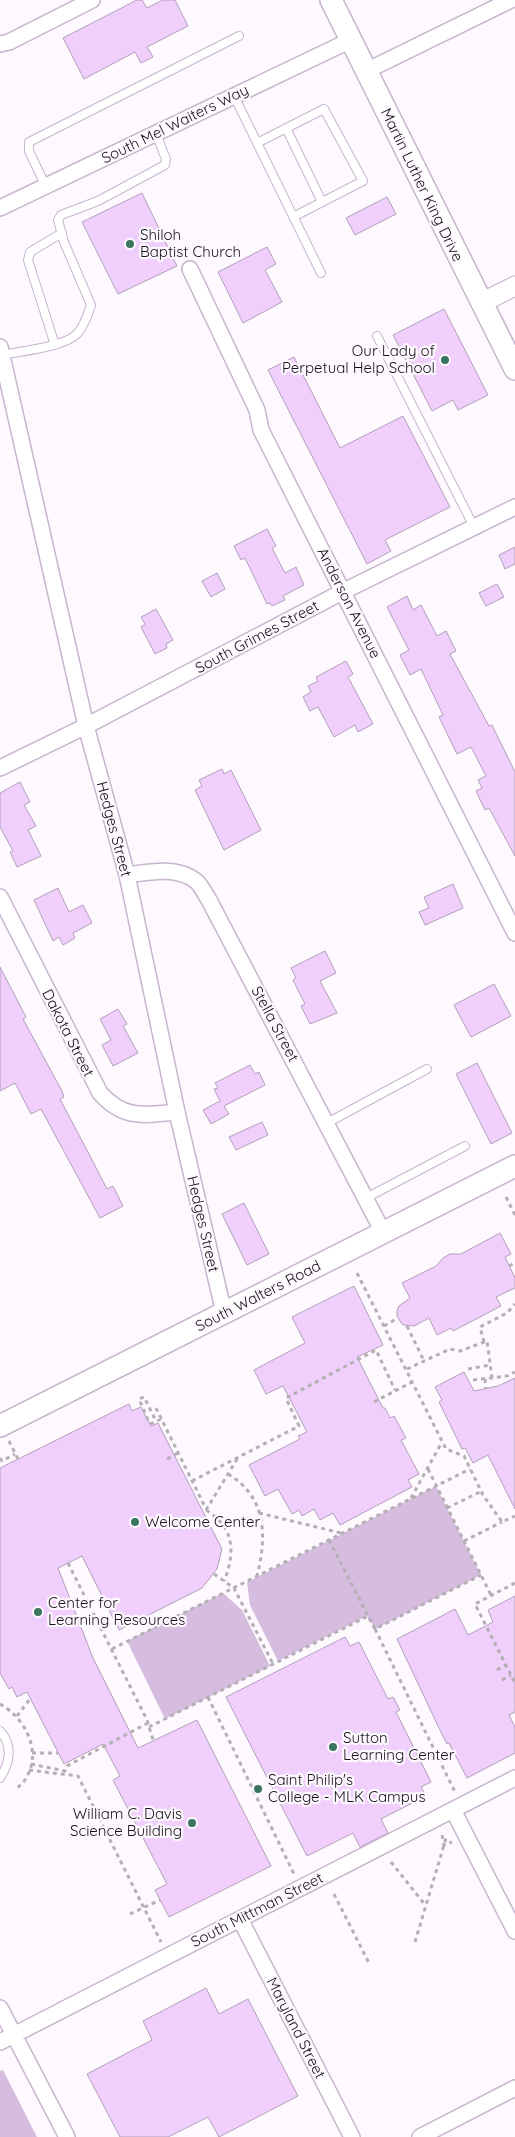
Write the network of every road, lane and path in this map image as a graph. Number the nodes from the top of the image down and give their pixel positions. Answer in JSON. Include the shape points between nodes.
{"nodes":[{"id":1,"x":92,"y":0,"type":"edge"},
{"id":2,"x":331,"y":0,"type":"edge"},
{"id":3,"x":511,"y":0,"type":"edge"},
{"id":4,"x":239,"y":36,"type":"dead end"},
{"id":5,"x":351,"y":40,"type":"junction"},
{"id":6,"x":0,"y":44,"type":"edge"},
{"id":7,"x":366,"y":71,"type":"junction"},
{"id":8,"x":234,"y":96,"type":"junction"},
{"id":9,"x":286,"y":128,"type":"junction"},
{"id":10,"x":156,"y":134,"type":"junction"},
{"id":11,"x":257,"y":143,"type":"junction"},
{"id":12,"x":46,"y":187,"type":"junction"},
{"id":13,"x":322,"y":202,"type":"junction"},
{"id":14,"x":0,"y":208,"type":"edge"},
{"id":15,"x":293,"y":217,"type":"junction"},
{"id":16,"x":62,"y":233,"type":"junction"},
{"id":17,"x":190,"y":269,"type":"dead end"},
{"id":18,"x":320,"y":272,"type":"dead end"},
{"id":19,"x":515,"y":286,"type":"edge"},
{"id":20,"x":481,"y":303,"type":"junction"},
{"id":21,"x":377,"y":336,"type":"dead end"},
{"id":22,"x":55,"y":345,"type":"junction"},
{"id":23,"x":1,"y":351,"type":"edge"},
{"id":24,"x":515,"y":369,"type":"edge"},
{"id":25,"x":515,"y":507,"type":"edge"},
{"id":26,"x":474,"y":527,"type":"junction"},
{"id":27,"x":344,"y":591,"type":"junction"},
{"id":28,"x":86,"y":726,"type":"junction"},
{"id":29,"x":0,"y":768,"type":"edge"},
{"id":30,"x":127,"y":876,"type":"junction"},
{"id":31,"x":0,"y":897,"type":"edge"},
{"id":32,"x":515,"y":933,"type":"edge"},
{"id":33,"x":427,"y":1069,"type":"dead end"},
{"id":34,"x":177,"y":1112,"type":"junction"},
{"id":35,"x":327,"y":1123,"type":"junction"},
{"id":36,"x":465,"y":1146,"type":"dead end"},
{"id":37,"x":515,"y":1166,"type":"edge"},
{"id":38,"x":506,"y":1197,"type":"dead end"},
{"id":39,"x":366,"y":1198,"type":"junction"},
{"id":40,"x":515,"y":1215,"type":"edge"},
{"id":41,"x":383,"y":1232,"type":"junction"},
{"id":42,"x":515,"y":1263,"type":"edge"},
{"id":43,"x":509,"y":1266,"type":"dead end"},
{"id":44,"x":357,"y":1273,"type":"dead end"},
{"id":45,"x":515,"y":1304,"type":"edge"},
{"id":46,"x":224,"y":1313,"type":"junction"},
{"id":47,"x":398,"y":1318,"type":"dead end"},
{"id":48,"x":384,"y":1326,"type":"junction"},
{"id":49,"x":407,"y":1326,"type":"dead end"},
{"id":50,"x":484,"y":1342,"type":"junction"},
{"id":51,"x":424,"y":1361,"type":"junction"},
{"id":52,"x":490,"y":1365,"type":"junction"},
{"id":53,"x":407,"y":1369,"type":"dead end"},
{"id":54,"x":468,"y":1369,"type":"dead end"},
{"id":55,"x":515,"y":1372,"type":"edge"},
{"id":56,"x":492,"y":1378,"type":"junction"},
{"id":57,"x":485,"y":1379,"type":"junction"},
{"id":58,"x":473,"y":1380,"type":"dead end"},
{"id":59,"x":412,"y":1382,"type":"junction"},
{"id":60,"x":486,"y":1389,"type":"dead end"},
{"id":61,"x":395,"y":1390,"type":"junction"},
{"id":62,"x":374,"y":1402,"type":"dead end"},
{"id":63,"x":156,"y":1408,"type":"dead end"},
{"id":64,"x":161,"y":1419,"type":"junction"},
{"id":65,"x":148,"y":1420,"type":"dead end"},
{"id":66,"x":156,"y":1421,"type":"junction"},
{"id":67,"x":150,"y":1424,"type":"dead end"},
{"id":68,"x":4,"y":1433,"type":"edge"},
{"id":69,"x":442,"y":1442,"type":"junction"},
{"id":70,"x":178,"y":1453,"type":"junction"},
{"id":71,"x":15,"y":1454,"type":"junction"},
{"id":72,"x":239,"y":1456,"type":"junction"},
{"id":73,"x":0,"y":1458,"type":"edge"},
{"id":74,"x":18,"y":1459,"type":"dead end"},
{"id":75,"x":167,"y":1459,"type":"dead end"},
{"id":76,"x":428,"y":1469,"type":"junction"},
{"id":77,"x":470,"y":1469,"type":"junction"},
{"id":78,"x":228,"y":1474,"type":"junction"},
{"id":79,"x":192,"y":1481,"type":"junction"},
{"id":80,"x":436,"y":1486,"type":"junction"},
{"id":81,"x":482,"y":1491,"type":"junction"},
{"id":82,"x":410,"y":1499,"type":"junction"},
{"id":83,"x":447,"y":1508,"type":"junction"},
{"id":84,"x":205,"y":1510,"type":"junction"},
{"id":85,"x":259,"y":1513,"type":"junction"},
{"id":86,"x":515,"y":1516,"type":"edge"},
{"id":87,"x":502,"y":1522,"type":"junction"},
{"id":88,"x":342,"y":1534,"type":"junction"},
{"id":89,"x":329,"y":1540,"type":"junction"},
{"id":90,"x":464,"y":1541,"type":"junction"},
{"id":91,"x":68,"y":1563,"type":"dead end"},
{"id":92,"x":214,"y":1574,"type":"dead end"},
{"id":93,"x":481,"y":1575,"type":"junction"},
{"id":94,"x":257,"y":1576,"type":"junction"},
{"id":95,"x":224,"y":1580,"type":"junction"},
{"id":96,"x":515,"y":1583,"type":"edge"},
{"id":97,"x":234,"y":1588,"type":"junction"},
{"id":98,"x":491,"y":1595,"type":"junction"},
{"id":99,"x":368,"y":1616,"type":"junction"},
{"id":100,"x":375,"y":1629,"type":"junction"},
{"id":101,"x":112,"y":1649,"type":"junction"},
{"id":102,"x":273,"y":1664,"type":"junction"},
{"id":103,"x":506,"y":1666,"type":"junction"},
{"id":104,"x":497,"y":1670,"type":"dead end"},
{"id":105,"x":511,"y":1675,"type":"junction"},
{"id":106,"x":502,"y":1680,"type":"dead end"},
{"id":107,"x":515,"y":1683,"type":"edge"},
{"id":108,"x":208,"y":1697,"type":"junction"},
{"id":109,"x":30,"y":1699,"type":"dead end"},
{"id":110,"x":0,"y":1704,"type":"edge"},
{"id":111,"x":17,"y":1716,"type":"junction"},
{"id":112,"x":149,"y":1725,"type":"junction"},
{"id":113,"x":0,"y":1731,"type":"edge"},
{"id":114,"x":153,"y":1740,"type":"dead end"},
{"id":115,"x":32,"y":1753,"type":"junction"},
{"id":116,"x":58,"y":1753,"type":"dead end"},
{"id":117,"x":30,"y":1764,"type":"junction"},
{"id":118,"x":29,"y":1770,"type":"junction"},
{"id":119,"x":0,"y":1778,"type":"edge"},
{"id":120,"x":515,"y":1778,"type":"edge"},
{"id":121,"x":15,"y":1790,"type":"dead end"},
{"id":122,"x":455,"y":1802,"type":"junction"},
{"id":123,"x":442,"y":1835,"type":"dead end"},
{"id":124,"x":447,"y":1835,"type":"dead end"},
{"id":125,"x":453,"y":1842,"type":"dead end"},
{"id":126,"x":444,"y":1845,"type":"junction"},
{"id":127,"x":392,"y":1862,"type":"dead end"},
{"id":128,"x":295,"y":1876,"type":"dead end"},
{"id":129,"x":334,"y":1894,"type":"dead end"},
{"id":130,"x":160,"y":1900,"type":"dead end"},
{"id":131,"x":427,"y":1906,"type":"junction"},
{"id":132,"x":144,"y":1908,"type":"junction"},
{"id":133,"x":130,"y":1914,"type":"dead end"},
{"id":134,"x":240,"y":1919,"type":"junction"},
{"id":135,"x":515,"y":1931,"type":"edge"},
{"id":136,"x":415,"y":1942,"type":"dead end"},
{"id":137,"x":162,"y":1943,"type":"dead end"},
{"id":138,"x":370,"y":1965,"type":"dead end"},
{"id":139,"x":0,"y":2008,"type":"edge"},
{"id":140,"x":7,"y":2038,"type":"edge"},
{"id":141,"x":515,"y":2088,"type":"edge"},
{"id":142,"x":66,"y":2137,"type":"edge"},
{"id":143,"x":352,"y":2137,"type":"edge"},
{"id":144,"x":420,"y":2137,"type":"edge"}],
"edges":[{"from":1,"to":6,"type":"street"},
{"from":2,"to":5,"type":"main road","name":"Martin Luther King Drive"},
{"from":3,"to":7,"type":"street"},
{"from":4,"to":12,"type":"lane","via":[[29,142],[29,151]]},
{"from":5,"to":7,"type":"main road","name":"Martin Luther King Drive"},
{"from":5,"to":8,"type":"street","name":"South Mel Waiters Way"},
{"from":7,"to":20,"type":"main road","name":"Martin Luther King Drive"},
{"from":8,"to":10,"type":"street","name":"South Mel Waiters Way"},
{"from":8,"to":11,"type":"lane"},
{"from":9,"to":11,"type":"lane"},
{"from":9,"to":13,"type":"lane"},
{"from":9,"to":13,"type":"lane","via":[[324,109],[362,180]]},
{"from":10,"to":12,"type":"street","name":"South Mel Waiters Way"},
{"from":10,"to":16,"type":"lane","via":[[166,158],[165,165],[98,201],[62,215],[58,220]]},
{"from":11,"to":15,"type":"lane"},
{"from":12,"to":14,"type":"street","name":"South Mel Waiters Way"},
{"from":13,"to":15,"type":"lane"},
{"from":15,"to":18,"type":"lane"},
{"from":16,"to":22,"type":"lane","via":[[90,305],[77,334]]},
{"from":16,"to":22,"type":"lane","via":[[30,252],[28,260]]},
{"from":17,"to":27,"type":"street","name":"Anderson Avenue","via":[[257,410],[261,430]]},
{"from":19,"to":20,"type":"street"},
{"from":20,"to":24,"type":"main road","name":"Martin Luther King Drive"},
{"from":21,"to":26,"type":"lane"},
{"from":22,"to":23,"type":"lane"},
{"from":23,"to":28,"type":"street","name":"Hedges Street"},
{"from":25,"to":26,"type":"street","name":"South Grimes Street"},
{"from":26,"to":27,"type":"street","name":"South Grimes Street"},
{"from":27,"to":28,"type":"street","name":"South Grimes Street"},
{"from":27,"to":32,"type":"street","name":"Anderson Avenue"},
{"from":28,"to":29,"type":"street","name":"South Grimes Street"},
{"from":28,"to":30,"type":"street","name":"Hedges Street"},
{"from":30,"to":34,"type":"street","name":"Hedges Street"},
{"from":30,"to":35,"type":"street","name":"Stella Street","via":[[158,870],[181,873],[197,881]]},
{"from":31,"to":34,"type":"street","name":"Dakota Street","via":[[100,1093],[109,1104],[132,1114]]},
{"from":33,"to":35,"type":"lane"},
{"from":34,"to":46,"type":"street","name":"Hedges Street"},
{"from":35,"to":39,"type":"street","name":"Stella Street"},
{"from":36,"to":39,"type":"lane"},
{"from":37,"to":41,"type":"main road","name":"South Walters Road"},
{"from":38,"to":40,"type":"path"},
{"from":39,"to":41,"type":"street","name":"Stella Street"},
{"from":41,"to":46,"type":"main road","name":"South Walters Road"},
{"from":42,"to":43,"type":"path"},
{"from":44,"to":48,"type":"path"},
{"from":45,"to":50,"type":"path","via":[[507,1313],[480,1327]]},
{"from":46,"to":68,"type":"main road","name":"South Walters Road"},
{"from":47,"to":48,"type":"path"},
{"from":48,"to":59,"type":"path"},
{"from":49,"to":51,"type":"path"},
{"from":50,"to":51,"type":"path","via":[[460,1351],[450,1349]]},
{"from":50,"to":52,"type":"path","via":[[487,1341]]},
{"from":51,"to":53,"type":"path"},
{"from":52,"to":54,"type":"path"},
{"from":52,"to":56,"type":"path"},
{"from":55,"to":56,"type":"path"},
{"from":56,"to":57,"type":"path"},
{"from":57,"to":58,"type":"path"},
{"from":57,"to":60,"type":"path"},
{"from":59,"to":61,"type":"path"},
{"from":59,"to":69,"type":"path"},
{"from":61,"to":62,"type":"path"},
{"from":61,"to":72,"type":"path","via":[[376,1350],[286,1398],[299,1426]]},
{"from":63,"to":64,"type":"path"},
{"from":64,"to":66,"type":"path"},
{"from":64,"to":70,"type":"path"},
{"from":65,"to":66,"type":"path","via":[[139,1400],[144,1397]]},
{"from":66,"to":67,"type":"path"},
{"from":68,"to":71,"type":"path"},
{"from":69,"to":76,"type":"path"},
{"from":69,"to":77,"type":"path","via":[[446,1449],[464,1456]]},
{"from":70,"to":75,"type":"path"},
{"from":70,"to":79,"type":"path"},
{"from":71,"to":73,"type":"path","via":[[2,1461]]},
{"from":71,"to":74,"type":"path"},
{"from":72,"to":78,"type":"path"},
{"from":72,"to":79,"type":"path"},
{"from":76,"to":80,"type":"path"},
{"from":76,"to":82,"type":"path"},
{"from":77,"to":80,"type":"path"},
{"from":77,"to":81,"type":"path"},
{"from":78,"to":84,"type":"path"},
{"from":78,"to":85,"type":"path","via":[[251,1494]]},
{"from":79,"to":84,"type":"path"},
{"from":80,"to":82,"type":"path"},
{"from":80,"to":83,"type":"path"},
{"from":81,"to":83,"type":"path"},
{"from":81,"to":87,"type":"path"},
{"from":82,"to":88,"type":"path"},
{"from":83,"to":90,"type":"path"},
{"from":84,"to":95,"type":"path","via":[[219,1519],[230,1541],[230,1562]]},
{"from":85,"to":88,"type":"path"},
{"from":85,"to":94,"type":"path","via":[[264,1538]]},
{"from":86,"to":87,"type":"path"},
{"from":87,"to":90,"type":"path"},
{"from":88,"to":89,"type":"path"},
{"from":89,"to":94,"type":"path"},
{"from":89,"to":99,"type":"path"},
{"from":90,"to":93,"type":"path"},
{"from":91,"to":101,"type":"path"},
{"from":92,"to":95,"type":"path"},
{"from":93,"to":98,"type":"path"},
{"from":93,"to":100,"type":"path"},
{"from":94,"to":97,"type":"path"},
{"from":95,"to":97,"type":"path"},
{"from":96,"to":98,"type":"path"},
{"from":97,"to":101,"type":"path"},
{"from":97,"to":102,"type":"path"},
{"from":98,"to":103,"type":"path","via":[[475,1604]]},
{"from":99,"to":100,"type":"path"},
{"from":99,"to":102,"type":"path"},
{"from":100,"to":122,"type":"path"},
{"from":101,"to":112,"type":"path"},
{"from":102,"to":108,"type":"path"},
{"from":103,"to":104,"type":"path"},
{"from":103,"to":105,"type":"path"},
{"from":105,"to":106,"type":"path"},
{"from":105,"to":107,"type":"path"},
{"from":108,"to":112,"type":"path"},
{"from":108,"to":128,"type":"path"},
{"from":109,"to":111,"type":"path"},
{"from":110,"to":111,"type":"path"},
{"from":111,"to":115,"type":"path","via":[[26,1728]]},
{"from":112,"to":114,"type":"path"},
{"from":112,"to":117,"type":"path","via":[[67,1766],[65,1770]]},
{"from":113,"to":119,"type":"lane","via":[[9,1746],[10,1757]]},
{"from":115,"to":116,"type":"path"},
{"from":115,"to":117,"type":"path"},
{"from":117,"to":118,"type":"path"},
{"from":118,"to":121,"type":"path"},
{"from":118,"to":132,"type":"path","via":[[78,1776]]},
{"from":120,"to":122,"type":"street","name":"South Mittman Street"},
{"from":122,"to":134,"type":"street","name":"South Mittman Street"},
{"from":122,"to":135,"type":"street"},
{"from":123,"to":126,"type":"path"},
{"from":124,"to":126,"type":"path"},
{"from":125,"to":126,"type":"path"},
{"from":126,"to":131,"type":"path"},
{"from":127,"to":131,"type":"path"},
{"from":129,"to":138,"type":"path"},
{"from":130,"to":132,"type":"path"},
{"from":131,"to":136,"type":"path"},
{"from":132,"to":133,"type":"path"},
{"from":132,"to":137,"type":"path"},
{"from":134,"to":140,"type":"street","name":"South Mittman Street"},
{"from":134,"to":143,"type":"street","name":"Maryland Street"},
{"from":139,"to":140,"type":"street"},
{"from":140,"to":142,"type":"street"},
{"from":141,"to":144,"type":"street"}]}
